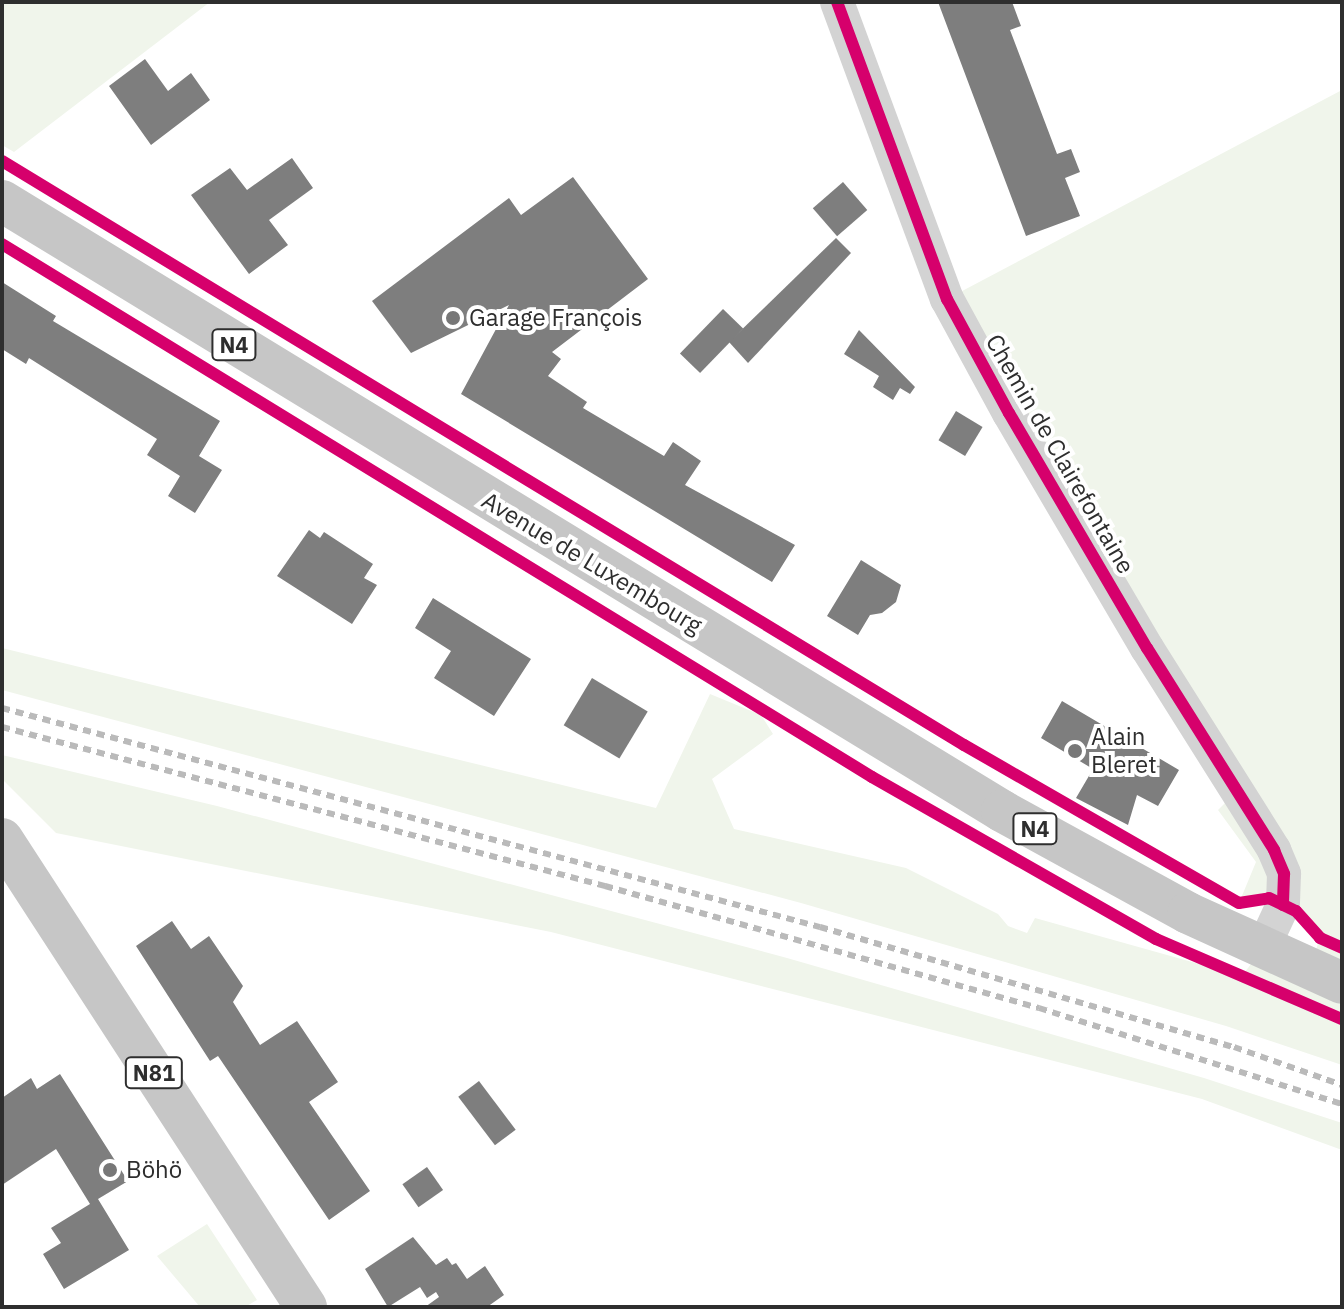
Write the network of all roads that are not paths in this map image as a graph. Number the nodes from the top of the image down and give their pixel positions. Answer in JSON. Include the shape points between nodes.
{"nodes":[{"id":1,"x":837,"y":2,"type":"edge"},
{"id":2,"x":2,"y":201,"type":"edge"},
{"id":3,"x":2,"y":839,"type":"edge"},
{"id":4,"x":1263,"y":948,"type":"junction"},
{"id":5,"x":1342,"y":983,"type":"edge"},
{"id":6,"x":306,"y":1307,"type":"edge"}],
"edges":[{"from":1,"to":4,"type":"street","name":"Chemin de Clairefontaine","via":[[947,299],[1147,648],[1274,850],[1284,874],[1283,905]]},
{"from":2,"to":4,"type":"main road","name":"Avenue de Luxembourg","number":"N4","via":[[1002,811]]},
{"from":3,"to":6,"type":"main road","number":"N81"},
{"from":4,"to":5,"type":"main road","number":"N4"}]}
